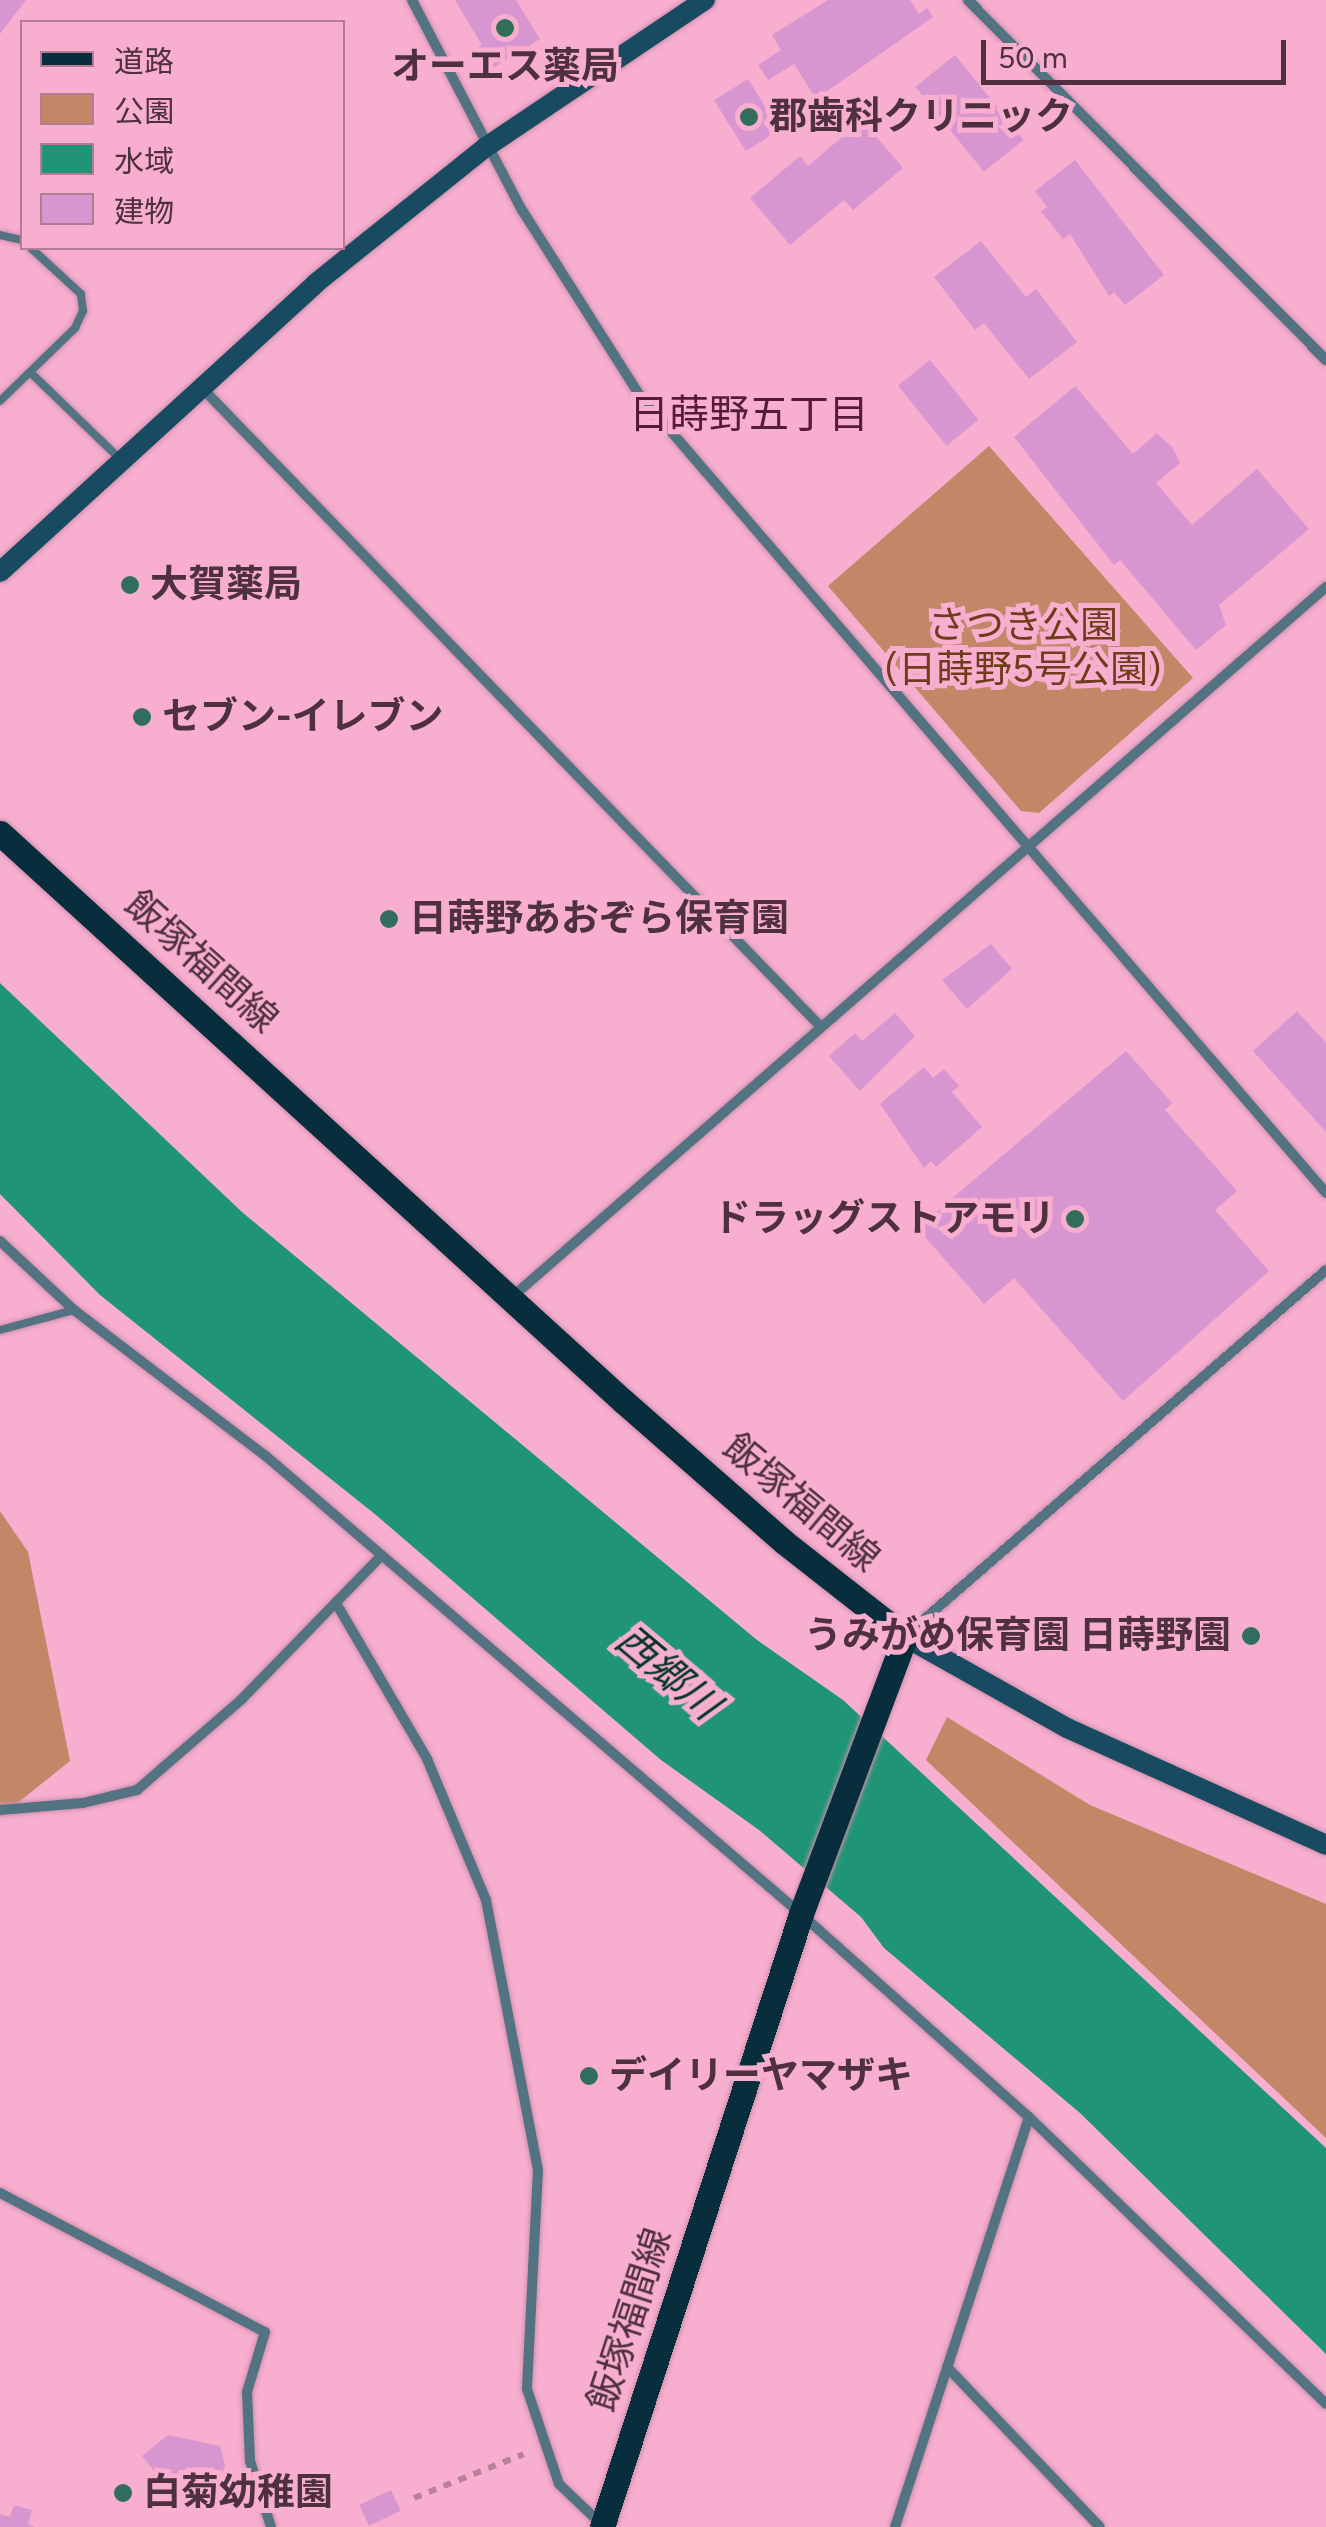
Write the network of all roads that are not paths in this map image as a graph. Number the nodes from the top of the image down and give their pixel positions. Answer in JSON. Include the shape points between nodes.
{"nodes":[{"id":1,"x":412,"y":0,"type":"edge"},
{"id":2,"x":705,"y":0,"type":"edge"},
{"id":3,"x":968,"y":0,"type":"edge"},
{"id":4,"x":486,"y":146,"type":"junction"},
{"id":5,"x":33,"y":250,"type":"edge"},
{"id":6,"x":1326,"y":360,"type":"edge"},
{"id":7,"x":31,"y":373,"type":"junction"},
{"id":8,"x":201,"y":386,"type":"junction"},
{"id":9,"x":0,"y":401,"type":"edge"},
{"id":10,"x":121,"y":460,"type":"junction"},
{"id":11,"x":0,"y":572,"type":"edge"},
{"id":12,"x":1326,"y":587,"type":"edge"},
{"id":13,"x":0,"y":833,"type":"edge"},
{"id":14,"x":1027,"y":846,"type":"junction"},
{"id":15,"x":820,"y":1027,"type":"junction"},
{"id":16,"x":1326,"y":1193,"type":"edge"},
{"id":17,"x":0,"y":1241,"type":"edge"},
{"id":18,"x":1326,"y":1270,"type":"edge"},
{"id":19,"x":510,"y":1298,"type":"junction"},
{"id":20,"x":74,"y":1310,"type":"junction"},
{"id":21,"x":0,"y":1330,"type":"edge"},
{"id":22,"x":380,"y":1557,"type":"junction"},
{"id":23,"x":336,"y":1604,"type":"junction"},
{"id":24,"x":905,"y":1637,"type":"junction"},
{"id":25,"x":0,"y":1810,"type":"edge"},
{"id":26,"x":1326,"y":1844,"type":"edge"},
{"id":27,"x":801,"y":1914,"type":"junction"},
{"id":28,"x":1030,"y":2117,"type":"junction"},
{"id":29,"x":0,"y":2193,"type":"edge"},
{"id":30,"x":947,"y":2367,"type":"junction"},
{"id":31,"x":1326,"y":2404,"type":"edge"},
{"id":32,"x":602,"y":2526,"type":"edge"},
{"id":33,"x":271,"y":2527,"type":"edge"},
{"id":34,"x":895,"y":2527,"type":"edge"},
{"id":35,"x":1100,"y":2527,"type":"edge"}],
"edges":[{"from":1,"to":4,"type":"street"},
{"from":2,"to":4,"type":"street"},
{"from":3,"to":6,"type":"street"},
{"from":4,"to":8,"type":"street"},
{"from":4,"to":14,"type":"street","via":[[638,393]]},
{"from":5,"to":7,"type":"lane","via":[[81,294],[82,310],[75,328]]},
{"from":7,"to":9,"type":"lane"},
{"from":7,"to":10,"type":"lane"},
{"from":8,"to":10,"type":"street"},
{"from":8,"to":15,"type":"street"},
{"from":10,"to":11,"type":"street"},
{"from":12,"to":14,"type":"street"},
{"from":13,"to":19,"type":"main road","name":"飯塚福間線"},
{"from":14,"to":15,"type":"street"},
{"from":14,"to":16,"type":"street"},
{"from":15,"to":19,"type":"street"},
{"from":17,"to":20,"type":"street"},
{"from":18,"to":24,"type":"street"},
{"from":19,"to":24,"type":"main road","name":"飯塚福間線","via":[[784,1542]]},
{"from":20,"to":21,"type":"lane"},
{"from":20,"to":22,"type":"street","via":[[266,1457]]},
{"from":22,"to":23,"type":"street"},
{"from":22,"to":27,"type":"street"},
{"from":23,"to":25,"type":"street","via":[[242,1699],[137,1790],[84,1803]]},
{"from":23,"to":32,"type":"street","via":[[427,1759],[486,1900],[538,2170],[526,2389],[560,2484]]},
{"from":24,"to":26,"type":"street","via":[[1067,1728]]},
{"from":24,"to":27,"type":"main road","name":"飯塚福間線"},
{"from":27,"to":28,"type":"street"},
{"from":27,"to":32,"type":"main road","name":"飯塚福間線"},
{"from":28,"to":30,"type":"street"},
{"from":28,"to":31,"type":"street"},
{"from":29,"to":33,"type":"street","via":[[265,2332],[247,2392],[250,2461]]},
{"from":30,"to":34,"type":"street"},
{"from":30,"to":35,"type":"street"}]}
